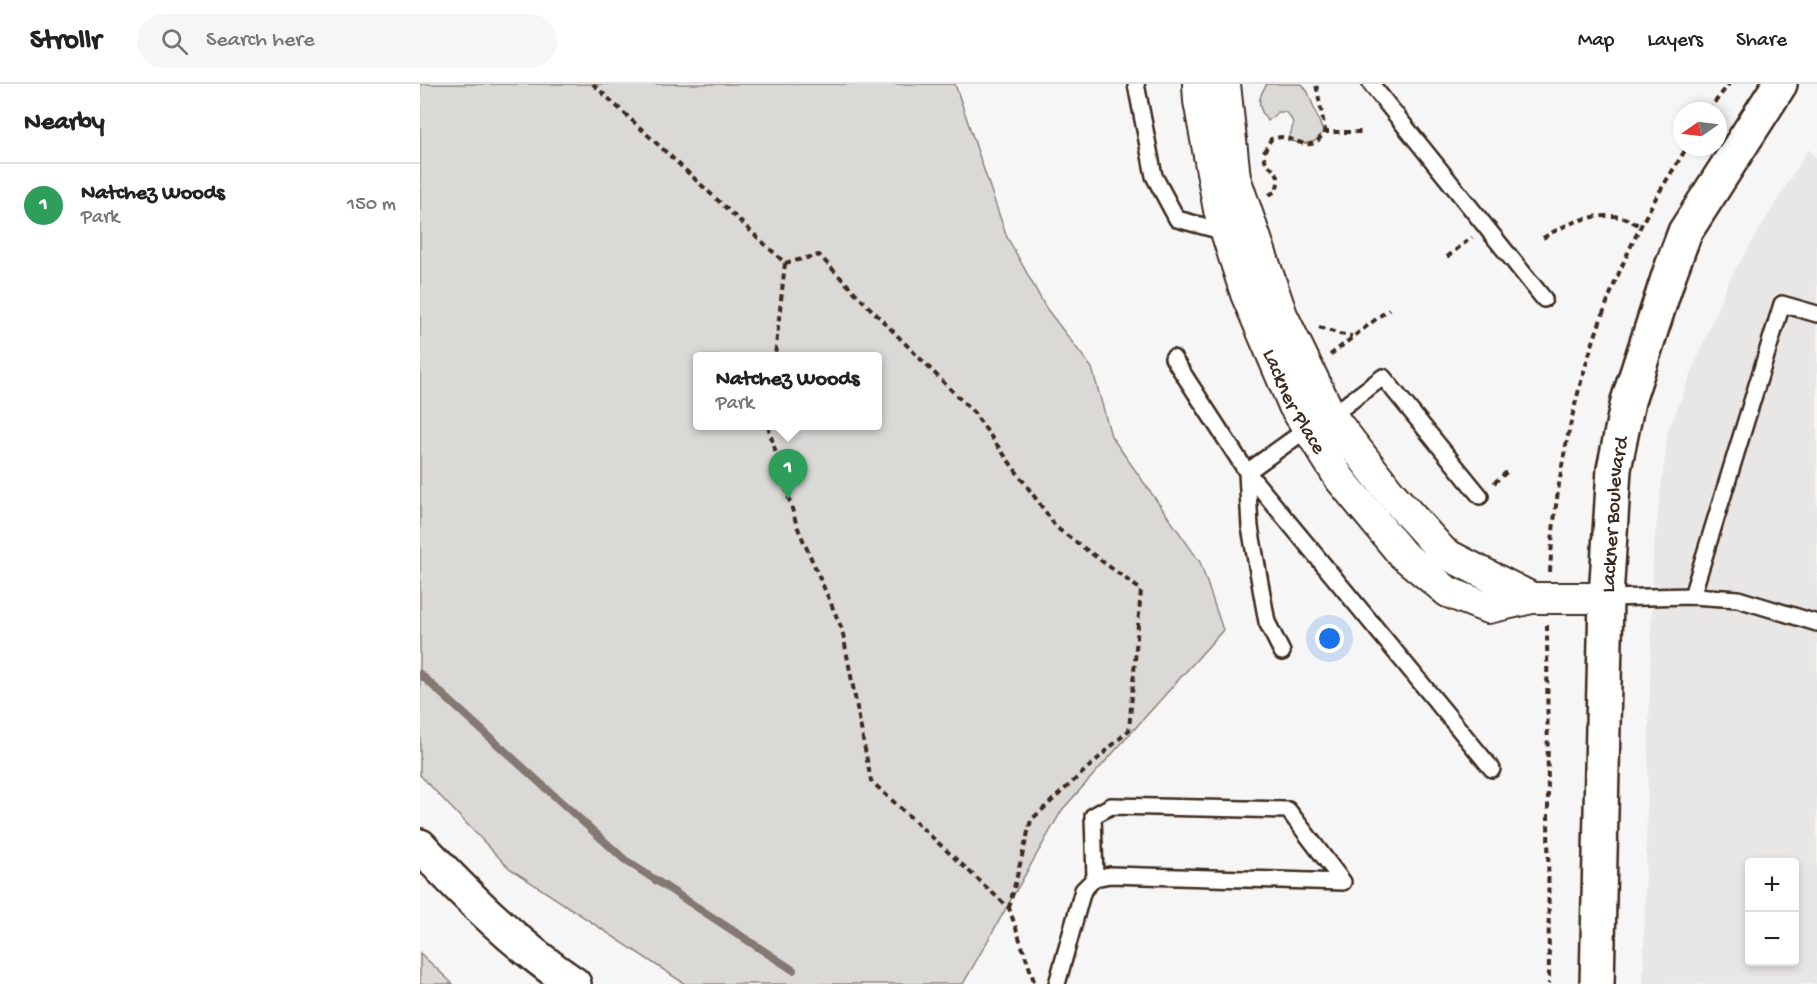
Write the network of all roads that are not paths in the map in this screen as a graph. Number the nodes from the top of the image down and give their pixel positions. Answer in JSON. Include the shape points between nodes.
{"nodes":[{"id":1,"x":1136,"y":84,"type":"edge"},
{"id":2,"x":1198,"y":84,"type":"edge"},
{"id":3,"x":1225,"y":84,"type":"edge"},
{"id":4,"x":1371,"y":84,"type":"edge"},
{"id":5,"x":1780,"y":84,"type":"edge"},
{"id":6,"x":1241,"y":221,"type":"junction"},
{"id":7,"x":1544,"y":299,"type":"dead end"},
{"id":8,"x":1817,"y":314,"type":"edge"},
{"id":9,"x":1173,"y":358,"type":"dead end"},
{"id":10,"x":1319,"y":422,"type":"junction"},
{"id":11,"x":1247,"y":472,"type":"junction"},
{"id":12,"x":1480,"y":496,"type":"dead end"},
{"id":13,"x":1692,"y":596,"type":"junction"},
{"id":14,"x":1606,"y":598,"type":"junction"},
{"id":15,"x":1817,"y":623,"type":"edge"},
{"id":16,"x":1282,"y":652,"type":"dead end"},
{"id":17,"x":1492,"y":769,"type":"dead end"},
{"id":18,"x":420,"y":846,"type":"edge"},
{"id":19,"x":1095,"y":878,"type":"junction"},
{"id":20,"x":574,"y":984,"type":"edge"},
{"id":21,"x":1057,"y":984,"type":"edge"},
{"id":22,"x":1597,"y":984,"type":"edge"}],
"edges":[{"from":1,"to":6,"type":"lane","via":[[1154,177],[1177,219]]},
{"from":2,"to":6,"type":"street","name":"Lackner Place","via":[[1215,188]]},
{"from":3,"to":6,"type":"street","name":"Lackner Place"},
{"from":4,"to":7,"type":"lane"},
{"from":5,"to":14,"type":"main road","name":"Lackner Boulevard","via":[[1685,232],[1670,272],[1628,400],[1614,469]]},
{"from":6,"to":10,"type":"street","name":"Lackner Place","via":[[1282,315]]},
{"from":8,"to":13,"type":"lane","via":[[1782,304]]},
{"from":9,"to":11,"type":"lane"},
{"from":10,"to":11,"type":"lane"},
{"from":10,"to":12,"type":"lane","via":[[1383,377]]},
{"from":10,"to":14,"type":"street","name":"Lackner Place","via":[[1444,553],[1540,599]]},
{"from":11,"to":16,"type":"lane","via":[[1250,527],[1267,622]]},
{"from":11,"to":17,"type":"lane"},
{"from":13,"to":14,"type":"lane"},
{"from":13,"to":15,"type":"lane","via":[[1738,599]]},
{"from":14,"to":22,"type":"main road","name":"Lackner Boulevard"},
{"from":18,"to":20,"type":"main road","via":[[465,895]]},
{"from":19,"to":19,"type":"lane","via":[[1110,875],[1343,882],[1288,810],[1123,806],[1112,806],[1093,816]]},
{"from":19,"to":21,"type":"lane","via":[[1083,890]]}]}
